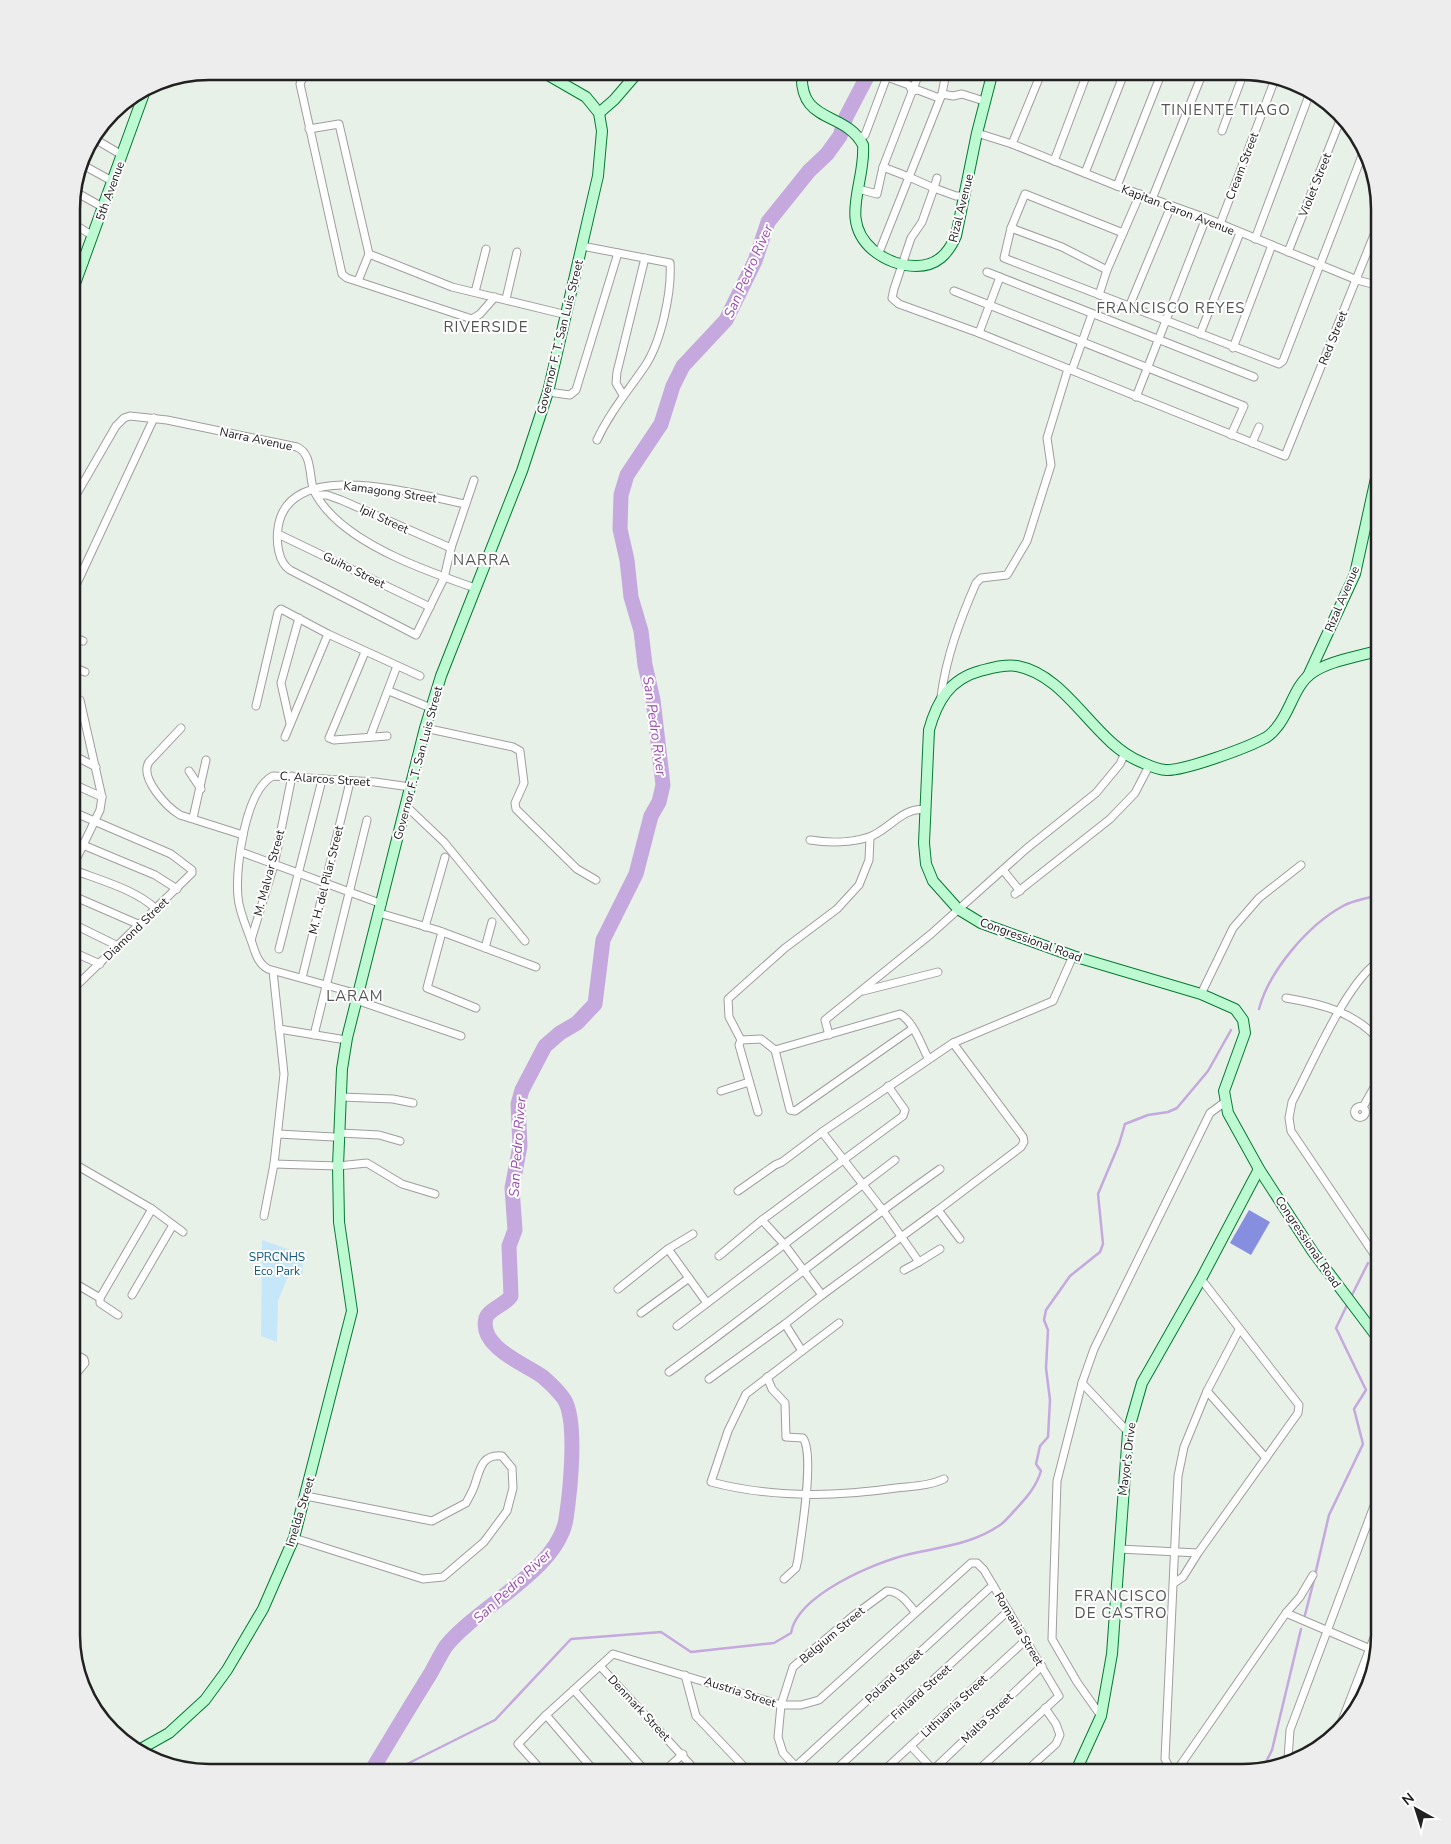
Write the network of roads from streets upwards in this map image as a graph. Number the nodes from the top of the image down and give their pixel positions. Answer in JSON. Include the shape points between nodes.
{"nodes":[{"id":1,"x":302,"y":80,"type":"edge"},
{"id":2,"x":557,"y":80,"type":"edge"},
{"id":3,"x":631,"y":80,"type":"edge"},
{"id":4,"x":802,"y":80,"type":"edge"},
{"id":5,"x":886,"y":80,"type":"edge"},
{"id":6,"x":899,"y":80,"type":"edge"},
{"id":7,"x":917,"y":80,"type":"edge"},
{"id":8,"x":945,"y":80,"type":"edge"},
{"id":9,"x":990,"y":80,"type":"edge"},
{"id":10,"x":1039,"y":80,"type":"edge"},
{"id":11,"x":1085,"y":80,"type":"edge"},
{"id":12,"x":1122,"y":80,"type":"edge"},
{"id":13,"x":1159,"y":80,"type":"edge"},
{"id":14,"x":1200,"y":80,"type":"edge"},
{"id":15,"x":1241,"y":80,"type":"edge"},
{"id":16,"x":1273,"y":84,"type":"edge"},
{"id":17,"x":912,"y":91,"type":"junction"},
{"id":18,"x":942,"y":94,"type":"junction"},
{"id":19,"x":1308,"y":98,"type":"edge"},
{"id":20,"x":984,"y":100,"type":"junction"},
{"id":21,"x":135,"y":104,"type":"edge"},
{"id":22,"x":599,"y":113,"type":"junction"},
{"id":23,"x":1339,"y":124,"type":"edge"},
{"id":24,"x":310,"y":129,"type":"junction"},
{"id":25,"x":1222,"y":131,"type":"dead end"},
{"id":26,"x":976,"y":133,"type":"junction"},
{"id":27,"x":860,"y":138,"type":"junction"},
{"id":28,"x":99,"y":142,"type":"edge"},
{"id":29,"x":1012,"y":144,"type":"junction"},
{"id":30,"x":122,"y":155,"type":"junction"},
{"id":31,"x":1361,"y":159,"type":"edge"},
{"id":32,"x":1054,"y":161,"type":"junction"},
{"id":33,"x":87,"y":167,"type":"edge"},
{"id":34,"x":884,"y":167,"type":"junction"},
{"id":35,"x":1085,"y":173,"type":"junction"},
{"id":36,"x":909,"y":177,"type":"junction"},
{"id":37,"x":937,"y":178,"type":"dead end"},
{"id":38,"x":112,"y":181,"type":"junction"},
{"id":39,"x":1117,"y":186,"type":"junction"},
{"id":40,"x":934,"y":188,"type":"junction"},
{"id":41,"x":862,"y":190,"type":"dead end"},
{"id":42,"x":1140,"y":194,"type":"junction"},
{"id":43,"x":81,"y":195,"type":"edge"},
{"id":44,"x":965,"y":196,"type":"junction"},
{"id":45,"x":1152,"y":199,"type":"junction"},
{"id":46,"x":1172,"y":206,"type":"junction"},
{"id":47,"x":104,"y":208,"type":"junction"},
{"id":48,"x":1206,"y":218,"type":"junction"},
{"id":49,"x":1220,"y":224,"type":"junction"},
{"id":50,"x":1011,"y":228,"type":"junction"},
{"id":51,"x":80,"y":229,"type":"edge"},
{"id":52,"x":1123,"y":234,"type":"junction"},
{"id":53,"x":1240,"y":234,"type":"junction"},
{"id":54,"x":93,"y":236,"type":"junction"},
{"id":55,"x":1254,"y":239,"type":"junction"},
{"id":56,"x":1371,"y":242,"type":"edge"},
{"id":57,"x":1272,"y":245,"type":"junction"},
{"id":58,"x":582,"y":246,"type":"junction"},
{"id":59,"x":486,"y":249,"type":"dead end"},
{"id":60,"x":880,"y":250,"type":"dead end"},
{"id":61,"x":517,"y":252,"type":"dead end"},
{"id":62,"x":1288,"y":252,"type":"junction"},
{"id":63,"x":618,"y":253,"type":"junction"},
{"id":64,"x":369,"y":254,"type":"junction"},
{"id":65,"x":645,"y":258,"type":"junction"},
{"id":66,"x":80,"y":261,"type":"edge"},
{"id":67,"x":84,"y":263,"type":"junction"},
{"id":68,"x":903,"y":264,"type":"junction"},
{"id":69,"x":1320,"y":265,"type":"junction"},
{"id":70,"x":1107,"y":270,"type":"junction"},
{"id":71,"x":80,"y":271,"type":"edge"},
{"id":72,"x":987,"y":272,"type":"dead end"},
{"id":73,"x":1000,"y":277,"type":"junction"},
{"id":74,"x":1356,"y":280,"type":"junction"},
{"id":75,"x":358,"y":281,"type":"junction"},
{"id":76,"x":1371,"y":284,"type":"edge"},
{"id":77,"x":954,"y":291,"type":"dead end"},
{"id":78,"x":475,"y":292,"type":"junction"},
{"id":79,"x":1099,"y":295,"type":"junction"},
{"id":80,"x":496,"y":297,"type":"junction"},
{"id":81,"x":506,"y":299,"type":"junction"},
{"id":82,"x":990,"y":303,"type":"junction"},
{"id":83,"x":1129,"y":307,"type":"junction"},
{"id":84,"x":1092,"y":314,"type":"junction"},
{"id":85,"x":566,"y":315,"type":"junction"},
{"id":86,"x":1164,"y":320,"type":"junction"},
{"id":87,"x":979,"y":333,"type":"junction"},
{"id":88,"x":1200,"y":334,"type":"junction"},
{"id":89,"x":1157,"y":339,"type":"junction"},
{"id":90,"x":1082,"y":341,"type":"junction"},
{"id":91,"x":1233,"y":348,"type":"junction"},
{"id":92,"x":1146,"y":366,"type":"junction"},
{"id":93,"x":1070,"y":369,"type":"junction"},
{"id":94,"x":1254,"y":378,"type":"dead end"},
{"id":95,"x":548,"y":392,"type":"junction"},
{"id":96,"x":623,"y":395,"type":"junction"},
{"id":97,"x":1136,"y":397,"type":"junction"},
{"id":98,"x":154,"y":418,"type":"junction"},
{"id":99,"x":1259,"y":427,"type":"dead end"},
{"id":100,"x":1231,"y":435,"type":"junction"},
{"id":101,"x":598,"y":440,"type":"dead end"},
{"id":102,"x":1252,"y":443,"type":"junction"},
{"id":103,"x":474,"y":480,"type":"dead end"},
{"id":104,"x":80,"y":488,"type":"edge"},
{"id":105,"x":315,"y":492,"type":"junction"},
{"id":106,"x":1371,"y":501,"type":"edge"},
{"id":107,"x":466,"y":504,"type":"junction"},
{"id":108,"x":278,"y":534,"type":"junction"},
{"id":109,"x":451,"y":548,"type":"junction"},
{"id":110,"x":444,"y":578,"type":"junction"},
{"id":111,"x":80,"y":579,"type":"edge"},
{"id":112,"x":475,"y":588,"type":"junction"},
{"id":113,"x":430,"y":607,"type":"junction"},
{"id":114,"x":299,"y":618,"type":"junction"},
{"id":115,"x":328,"y":634,"type":"junction"},
{"id":116,"x":80,"y":640,"type":"edge"},
{"id":117,"x":83,"y":641,"type":"dead end"},
{"id":118,"x":1320,"y":648,"type":"junction"},
{"id":119,"x":365,"y":652,"type":"junction"},
{"id":120,"x":1371,"y":653,"type":"edge"},
{"id":121,"x":1331,"y":665,"type":"junction"},
{"id":122,"x":398,"y":666,"type":"junction"},
{"id":123,"x":80,"y":670,"type":"edge"},
{"id":124,"x":85,"y":672,"type":"dead end"},
{"id":125,"x":420,"y":676,"type":"dead end"},
{"id":126,"x":1307,"y":676,"type":"junction"},
{"id":127,"x":389,"y":690,"type":"junction"},
{"id":128,"x":941,"y":697,"type":"junction"},
{"id":129,"x":80,"y":700,"type":"edge"},
{"id":130,"x":256,"y":706,"type":"dead end"},
{"id":131,"x":431,"y":708,"type":"junction"},
{"id":132,"x":290,"y":723,"type":"junction"},
{"id":133,"x":181,"y":728,"type":"dead end"},
{"id":134,"x":425,"y":728,"type":"junction"},
{"id":135,"x":370,"y":736,"type":"junction"},
{"id":136,"x":388,"y":736,"type":"dead end"},
{"id":137,"x":286,"y":737,"type":"dead end"},
{"id":138,"x":1124,"y":755,"type":"junction"},
{"id":139,"x":80,"y":758,"type":"edge"},
{"id":140,"x":206,"y":760,"type":"dead end"},
{"id":141,"x":1149,"y":766,"type":"junction"},
{"id":142,"x":96,"y":767,"type":"junction"},
{"id":143,"x":189,"y":771,"type":"dead end"},
{"id":144,"x":292,"y":776,"type":"junction"},
{"id":145,"x":322,"y":780,"type":"junction"},
{"id":146,"x":350,"y":782,"type":"junction"},
{"id":147,"x":80,"y":787,"type":"edge"},
{"id":148,"x":410,"y":787,"type":"junction"},
{"id":149,"x":200,"y":789,"type":"junction"},
{"id":150,"x":102,"y":797,"type":"junction"},
{"id":151,"x":405,"y":805,"type":"junction"},
{"id":152,"x":925,"y":810,"type":"junction"},
{"id":153,"x":80,"y":815,"type":"edge"},
{"id":154,"x":193,"y":818,"type":"junction"},
{"id":155,"x":367,"y":820,"type":"dead end"},
{"id":156,"x":94,"y":822,"type":"junction"},
{"id":157,"x":243,"y":834,"type":"junction"},
{"id":158,"x":870,"y":837,"type":"junction"},
{"id":159,"x":810,"y":840,"type":"dead end"},
{"id":160,"x":80,"y":844,"type":"edge"},
{"id":161,"x":83,"y":845,"type":"junction"},
{"id":162,"x":80,"y":852,"type":"edge"},
{"id":163,"x":241,"y":852,"type":"junction"},
{"id":164,"x":445,"y":857,"type":"dead end"},
{"id":165,"x":274,"y":865,"type":"junction"},
{"id":166,"x":1301,"y":865,"type":"dead end"},
{"id":167,"x":1002,"y":870,"type":"junction"},
{"id":168,"x":80,"y":872,"type":"edge"},
{"id":169,"x":299,"y":874,"type":"junction"},
{"id":170,"x":596,"y":880,"type":"dead end"},
{"id":171,"x":325,"y":884,"type":"junction"},
{"id":172,"x":177,"y":889,"type":"junction"},
{"id":173,"x":350,"y":893,"type":"junction"},
{"id":174,"x":80,"y":899,"type":"edge"},
{"id":175,"x":380,"y":908,"type":"junction"},
{"id":176,"x":156,"y":909,"type":"junction"},
{"id":177,"x":958,"y":909,"type":"junction"},
{"id":178,"x":492,"y":922,"type":"dead end"},
{"id":179,"x":140,"y":925,"type":"junction"},
{"id":180,"x":80,"y":927,"type":"edge"},
{"id":181,"x":425,"y":927,"type":"junction"},
{"id":182,"x":442,"y":932,"type":"junction"},
{"id":183,"x":251,"y":940,"type":"junction"},
{"id":184,"x":525,"y":941,"type":"dead end"},
{"id":185,"x":118,"y":946,"type":"junction"},
{"id":186,"x":485,"y":948,"type":"junction"},
{"id":187,"x":279,"y":949,"type":"dead end"},
{"id":188,"x":80,"y":955,"type":"edge"},
{"id":189,"x":1073,"y":956,"type":"junction"},
{"id":190,"x":100,"y":964,"type":"junction"},
{"id":191,"x":536,"y":967,"type":"dead end"},
{"id":192,"x":1371,"y":970,"type":"edge"},
{"id":193,"x":273,"y":971,"type":"junction"},
{"id":194,"x":938,"y":972,"type":"dead end"},
{"id":195,"x":302,"y":978,"type":"junction"},
{"id":196,"x":80,"y":983,"type":"edge"},
{"id":197,"x":326,"y":985,"type":"junction"},
{"id":198,"x":861,"y":992,"type":"junction"},
{"id":199,"x":1201,"y":994,"type":"junction"},
{"id":200,"x":357,"y":997,"type":"junction"},
{"id":201,"x":1286,"y":998,"type":"dead end"},
{"id":202,"x":476,"y":1008,"type":"dead end"},
{"id":203,"x":1340,"y":1011,"type":"junction"},
{"id":204,"x":912,"y":1028,"type":"junction"},
{"id":205,"x":278,"y":1029,"type":"junction"},
{"id":206,"x":1371,"y":1032,"type":"edge"},
{"id":207,"x":314,"y":1035,"type":"junction"},
{"id":208,"x":829,"y":1035,"type":"junction"},
{"id":209,"x":461,"y":1036,"type":"dead end"},
{"id":210,"x":340,"y":1039,"type":"dead end"},
{"id":211,"x":741,"y":1040,"type":"junction"},
{"id":212,"x":953,"y":1043,"type":"junction"},
{"id":213,"x":775,"y":1050,"type":"junction"},
{"id":214,"x":928,"y":1058,"type":"junction"},
{"id":215,"x":749,"y":1082,"type":"junction"},
{"id":216,"x":888,"y":1086,"type":"junction"},
{"id":217,"x":721,"y":1091,"type":"dead end"},
{"id":218,"x":1371,"y":1092,"type":"edge"},
{"id":219,"x":341,"y":1097,"type":"junction"},
{"id":220,"x":1224,"y":1102,"type":"junction"},
{"id":221,"x":413,"y":1103,"type":"dead end"},
{"id":222,"x":1363,"y":1107,"type":"dead end"},
{"id":223,"x":758,"y":1112,"type":"dead end"},
{"id":224,"x":822,"y":1132,"type":"junction"},
{"id":225,"x":278,"y":1134,"type":"junction"},
{"id":226,"x":337,"y":1135,"type":"junction"},
{"id":227,"x":400,"y":1141,"type":"dead end"},
{"id":228,"x":844,"y":1160,"type":"junction"},
{"id":229,"x":895,"y":1160,"type":"dead end"},
{"id":230,"x":274,"y":1164,"type":"junction"},
{"id":231,"x":338,"y":1166,"type":"junction"},
{"id":232,"x":80,"y":1168,"type":"edge"},
{"id":233,"x":940,"y":1168,"type":"dead end"},
{"id":234,"x":1260,"y":1169,"type":"junction"},
{"id":235,"x":862,"y":1185,"type":"junction"},
{"id":236,"x":738,"y":1191,"type":"dead end"},
{"id":237,"x":435,"y":1194,"type":"dead end"},
{"id":238,"x":152,"y":1209,"type":"junction"},
{"id":239,"x":882,"y":1209,"type":"junction"},
{"id":240,"x":938,"y":1210,"type":"junction"},
{"id":241,"x":264,"y":1216,"type":"dead end"},
{"id":242,"x":762,"y":1220,"type":"junction"},
{"id":243,"x":339,"y":1222,"type":"joint"},
{"id":244,"x":174,"y":1224,"type":"junction"},
{"id":245,"x":183,"y":1232,"type":"dead end"},
{"id":246,"x":693,"y":1234,"type":"dead end"},
{"id":247,"x":902,"y":1237,"type":"junction"},
{"id":248,"x":960,"y":1239,"type":"dead end"},
{"id":249,"x":784,"y":1244,"type":"junction"},
{"id":250,"x":940,"y":1248,"type":"dead end"},
{"id":251,"x":668,"y":1249,"type":"junction"},
{"id":252,"x":1371,"y":1250,"type":"edge"},
{"id":253,"x":719,"y":1256,"type":"dead end"},
{"id":254,"x":919,"y":1262,"type":"junction"},
{"id":255,"x":803,"y":1270,"type":"junction"},
{"id":256,"x":904,"y":1270,"type":"dead end"},
{"id":257,"x":689,"y":1278,"type":"junction"},
{"id":258,"x":1201,"y":1279,"type":"junction"},
{"id":259,"x":80,"y":1286,"type":"edge"},
{"id":260,"x":618,"y":1289,"type":"dead end"},
{"id":261,"x":132,"y":1295,"type":"dead end"},
{"id":262,"x":822,"y":1295,"type":"junction"},
{"id":263,"x":100,"y":1298,"type":"junction"},
{"id":264,"x":707,"y":1303,"type":"junction"},
{"id":265,"x":641,"y":1313,"type":"dead end"},
{"id":266,"x":118,"y":1315,"type":"dead end"},
{"id":267,"x":839,"y":1323,"type":"dead end"},
{"id":268,"x":785,"y":1324,"type":"junction"},
{"id":269,"x":677,"y":1326,"type":"dead end"},
{"id":270,"x":1239,"y":1330,"type":"junction"},
{"id":271,"x":1371,"y":1330,"type":"edge"},
{"id":272,"x":802,"y":1351,"type":"junction"},
{"id":273,"x":80,"y":1357,"type":"edge"},
{"id":274,"x":80,"y":1369,"type":"edge"},
{"id":275,"x":669,"y":1372,"type":"dead end"},
{"id":276,"x":767,"y":1377,"type":"junction"},
{"id":277,"x":709,"y":1379,"type":"dead end"},
{"id":278,"x":1082,"y":1382,"type":"junction"},
{"id":279,"x":1207,"y":1391,"type":"junction"},
{"id":280,"x":1128,"y":1432,"type":"junction"},
{"id":281,"x":1266,"y":1458,"type":"junction"},
{"id":282,"x":944,"y":1479,"type":"dead end"},
{"id":283,"x":807,"y":1495,"type":"junction"},
{"id":284,"x":306,"y":1496,"type":"junction"},
{"id":285,"x":1371,"y":1514,"type":"edge"},
{"id":286,"x":294,"y":1538,"type":"junction"},
{"id":287,"x":1119,"y":1550,"type":"junction"},
{"id":288,"x":1198,"y":1553,"type":"junction"},
{"id":289,"x":1175,"y":1554,"type":"junction"},
{"id":290,"x":977,"y":1563,"type":"joint"},
{"id":291,"x":1313,"y":1576,"type":"dead end"},
{"id":292,"x":784,"y":1579,"type":"dead end"},
{"id":293,"x":1174,"y":1583,"type":"junction"},
{"id":294,"x":993,"y":1585,"type":"junction"},
{"id":295,"x":1008,"y":1611,"type":"junction"},
{"id":296,"x":916,"y":1612,"type":"junction"},
{"id":297,"x":1286,"y":1613,"type":"junction"},
{"id":298,"x":1327,"y":1630,"type":"junction"},
{"id":299,"x":1027,"y":1639,"type":"junction"},
{"id":300,"x":1370,"y":1649,"type":"edge"},
{"id":301,"x":1369,"y":1657,"type":"edge"},
{"id":302,"x":600,"y":1666,"type":"junction"},
{"id":303,"x":1042,"y":1666,"type":"junction"},
{"id":304,"x":685,"y":1675,"type":"junction"},
{"id":305,"x":574,"y":1690,"type":"junction"},
{"id":306,"x":780,"y":1705,"type":"junction"},
{"id":307,"x":1045,"y":1708,"type":"junction"},
{"id":308,"x":1347,"y":1710,"type":"edge"},
{"id":309,"x":546,"y":1716,"type":"junction"},
{"id":310,"x":1101,"y":1716,"type":"junction"},
{"id":311,"x":911,"y":1746,"type":"junction"},
{"id":312,"x":145,"y":1747,"type":"edge"},
{"id":313,"x":683,"y":1754,"type":"junction"},
{"id":314,"x":1288,"y":1755,"type":"edge"},
{"id":315,"x":536,"y":1764,"type":"edge"},
{"id":316,"x":588,"y":1764,"type":"edge"},
{"id":317,"x":640,"y":1764,"type":"edge"},
{"id":318,"x":672,"y":1764,"type":"edge"},
{"id":319,"x":691,"y":1764,"type":"edge"},
{"id":320,"x":741,"y":1764,"type":"edge"},
{"id":321,"x":794,"y":1764,"type":"edge"},
{"id":322,"x":798,"y":1764,"type":"edge"},
{"id":323,"x":842,"y":1764,"type":"edge"},
{"id":324,"x":892,"y":1764,"type":"edge"},
{"id":325,"x":928,"y":1764,"type":"edge"},
{"id":326,"x":941,"y":1764,"type":"edge"},
{"id":327,"x":985,"y":1764,"type":"edge"},
{"id":328,"x":1034,"y":1764,"type":"edge"},
{"id":329,"x":1079,"y":1764,"type":"edge"},
{"id":330,"x":1168,"y":1764,"type":"edge"},
{"id":331,"x":1180,"y":1764,"type":"edge"}],
"edges":[{"from":1,"to":24,"type":"street"},
{"from":2,"to":22,"type":"street","via":[[586,97]]},
{"from":3,"to":22,"type":"street"},
{"from":4,"to":27,"type":"street","via":[[802,93],[812,108]]},
{"from":5,"to":27,"type":"street","via":[[865,134]]},
{"from":6,"to":17,"type":"street","via":[[909,85]]},
{"from":7,"to":17,"type":"street"},
{"from":8,"to":18,"type":"street"},
{"from":9,"to":20,"type":"street","name":"Rizal Avenue"},
{"from":10,"to":29,"type":"street"},
{"from":11,"to":32,"type":"street"},
{"from":12,"to":35,"type":"street"},
{"from":13,"to":39,"type":"street"},
{"from":14,"to":45,"type":"street"},
{"from":15,"to":25,"type":"street"},
{"from":16,"to":49,"type":"street","name":"Cream Street"},
{"from":17,"to":18,"type":"street","via":[[939,98]]},
{"from":17,"to":34,"type":"street"},
{"from":18,"to":20,"type":"street","via":[[962,94]]},
{"from":18,"to":36,"type":"street"},
{"from":19,"to":55,"type":"street"},
{"from":20,"to":26,"type":"street","name":"Rizal Avenue"},
{"from":21,"to":30,"type":"street","name":"5th Avenue"},
{"from":22,"to":58,"type":"street","name":"Governor F. T. San Luis Street","via":[[602,131],[598,176]]},
{"from":23,"to":62,"type":"street","name":"Violet Street"},
{"from":24,"to":64,"type":"street","via":[[339,124]]},
{"from":24,"to":75,"type":"street","via":[[342,274]]},
{"from":26,"to":29,"type":"street","name":"Kapitan Caron Avenue"},
{"from":26,"to":44,"type":"street","name":"Rizal Avenue"},
{"from":27,"to":68,"type":"street","name":"Rizal Avenue","via":[[864,154],[855,206],[859,234],[877,253]]},
{"from":28,"to":30,"type":"street"},
{"from":29,"to":32,"type":"street","name":"Kapitan Caron Avenue"},
{"from":30,"to":38,"type":"street","name":"5th Avenue"},
{"from":31,"to":69,"type":"street"},
{"from":32,"to":35,"type":"street","name":"Kapitan Caron Avenue"},
{"from":33,"to":38,"type":"street"},
{"from":34,"to":36,"type":"street"},
{"from":34,"to":41,"type":"street","via":[[877,194]]},
{"from":35,"to":39,"type":"street","name":"Kapitan Caron Avenue"},
{"from":36,"to":40,"type":"street"},
{"from":36,"to":60,"type":"street"},
{"from":37,"to":40,"type":"street"},
{"from":38,"to":47,"type":"street","name":"5th Avenue"},
{"from":39,"to":42,"type":"street","name":"Kapitan Caron Avenue"},
{"from":40,"to":44,"type":"street"},
{"from":40,"to":68,"type":"street"},
{"from":42,"to":45,"type":"street","name":"Kapitan Caron Avenue"},
{"from":42,"to":52,"type":"street"},
{"from":43,"to":47,"type":"street"},
{"from":44,"to":68,"type":"street","name":"Rizal Avenue","via":[[950,250],[933,263]]},
{"from":45,"to":46,"type":"street","name":"Kapitan Caron Avenue"},
{"from":46,"to":48,"type":"street","name":"Kapitan Caron Avenue"},
{"from":46,"to":83,"type":"street"},
{"from":47,"to":54,"type":"street","name":"5th Avenue"},
{"from":48,"to":49,"type":"street","name":"Kapitan Caron Avenue"},
{"from":48,"to":86,"type":"street"},
{"from":49,"to":53,"type":"street","name":"Kapitan Caron Avenue"},
{"from":50,"to":52,"type":"street","via":[[1025,194]]},
{"from":50,"to":70,"type":"street","via":[[1062,247]]},
{"from":50,"to":79,"type":"street","via":[[1004,258]]},
{"from":51,"to":54,"type":"street"},
{"from":52,"to":70,"type":"street"},
{"from":53,"to":55,"type":"street","name":"Kapitan Caron Avenue"},
{"from":53,"to":88,"type":"street"},
{"from":54,"to":67,"type":"street","name":"5th Avenue"},
{"from":55,"to":57,"type":"street","name":"Kapitan Caron Avenue"},
{"from":56,"to":74,"type":"street","name":"Red Street"},
{"from":57,"to":62,"type":"street","name":"Kapitan Caron Avenue"},
{"from":57,"to":91,"type":"street"},
{"from":58,"to":63,"type":"street"},
{"from":58,"to":85,"type":"street","name":"Governor F. T. San Luis Street"},
{"from":59,"to":78,"type":"street"},
{"from":61,"to":81,"type":"street"},
{"from":62,"to":69,"type":"street","name":"Kapitan Caron Avenue"},
{"from":63,"to":65,"type":"street"},
{"from":63,"to":95,"type":"street","via":[[576,390],[570,395]]},
{"from":64,"to":75,"type":"street"},
{"from":64,"to":78,"type":"street","via":[[452,287]]},
{"from":65,"to":96,"type":"street","via":[[617,372],[616,383]]},
{"from":65,"to":96,"type":"street","via":[[670,263],[671,275],[659,336],[646,364]]},
{"from":66,"to":67,"type":"street"},
{"from":67,"to":71,"type":"street","name":"5th Avenue"},
{"from":68,"to":87,"type":"street","via":[[892,298],[899,304]]},
{"from":69,"to":74,"type":"street","name":"Kapitan Caron Avenue"},
{"from":69,"to":91,"type":"street","via":[[1283,361],[1274,364]]},
{"from":70,"to":79,"type":"street"},
{"from":72,"to":73,"type":"street"},
{"from":73,"to":82,"type":"street"},
{"from":73,"to":84,"type":"street"},
{"from":74,"to":76,"type":"street","name":"Kapitan Caron Avenue"},
{"from":74,"to":102,"type":"street","name":"Red Street","via":[[1285,456]]},
{"from":75,"to":80,"type":"street","via":[[472,319]]},
{"from":77,"to":82,"type":"street"},
{"from":78,"to":80,"type":"street"},
{"from":79,"to":83,"type":"street"},
{"from":80,"to":81,"type":"street"},
{"from":81,"to":85,"type":"street"},
{"from":82,"to":87,"type":"street"},
{"from":82,"to":90,"type":"street"},
{"from":83,"to":86,"type":"street"},
{"from":84,"to":89,"type":"street"},
{"from":84,"to":90,"type":"street"},
{"from":85,"to":95,"type":"street","name":"Governor F. T. San Luis Street"},
{"from":86,"to":88,"type":"street"},
{"from":86,"to":89,"type":"street"},
{"from":87,"to":93,"type":"street"},
{"from":88,"to":91,"type":"street"},
{"from":89,"to":92,"type":"street"},
{"from":89,"to":94,"type":"street"},
{"from":90,"to":92,"type":"street"},
{"from":90,"to":93,"type":"street"},
{"from":92,"to":97,"type":"street"},
{"from":92,"to":100,"type":"street","via":[[1244,406]]},
{"from":93,"to":97,"type":"street"},
{"from":93,"to":128,"type":"street","via":[[1047,438],[1050,465],[1027,541],[1007,575],[981,578],[976,583],[956,630]]},
{"from":95,"to":112,"type":"street","name":"Governor F. T. San Luis Street","via":[[522,470]]},
{"from":96,"to":101,"type":"street","via":[[605,422]]},
{"from":97,"to":100,"type":"street"},
{"from":98,"to":104,"type":"street","name":"Narra Avenue","via":[[136,415],[124,418],[116,426]]},
{"from":98,"to":105,"type":"street","name":"Narra Avenue","via":[[297,447],[307,457]]},
{"from":98,"to":111,"type":"street"},
{"from":99,"to":102,"type":"street"},
{"from":100,"to":102,"type":"street"},
{"from":103,"to":107,"type":"street"},
{"from":105,"to":107,"type":"street","name":"Kamagong Street","via":[[328,485],[350,483]]},
{"from":105,"to":108,"type":"street","name":"Kamagong Street","via":[[292,501],[281,516]]},
{"from":105,"to":109,"type":"street","name":"Ipil Street","via":[[342,500]]},
{"from":105,"to":110,"type":"street","name":"Narra Avenue","via":[[329,512],[345,526],[402,560]]},
{"from":106,"to":118,"type":"street","name":"Rizal Avenue","via":[[1355,574]]},
{"from":107,"to":109,"type":"street"},
{"from":108,"to":113,"type":"street","name":"Guiho Street"},
{"from":108,"to":113,"type":"street","via":[[283,565],[416,635]]},
{"from":109,"to":110,"type":"street"},
{"from":110,"to":112,"type":"street","name":"Narra Avenue"},
{"from":110,"to":113,"type":"street"},
{"from":112,"to":131,"type":"street","name":"Governor F. T. San Luis Street"},
{"from":114,"to":115,"type":"street"},
{"from":114,"to":130,"type":"street","via":[[284,609],[278,612]]},
{"from":114,"to":132,"type":"street","via":[[281,684]]},
{"from":115,"to":119,"type":"street"},
{"from":115,"to":132,"type":"street"},
{"from":116,"to":117,"type":"street"},
{"from":118,"to":121,"type":"street"},
{"from":118,"to":126,"type":"street","name":"Rizal Avenue"},
{"from":119,"to":122,"type":"street"},
{"from":119,"to":135,"type":"street","via":[[329,738]]},
{"from":120,"to":121,"type":"street"},
{"from":121,"to":126,"type":"street"},
{"from":122,"to":125,"type":"street"},
{"from":122,"to":127,"type":"street"},
{"from":123,"to":124,"type":"street"},
{"from":126,"to":141,"type":"street","name":"Congressional Road","via":[[1278,726],[1265,738],[1227,754],[1178,768],[1166,770]]},
{"from":127,"to":131,"type":"street"},
{"from":127,"to":135,"type":"street"},
{"from":128,"to":138,"type":"street","name":"Congressional Road","via":[[956,682],[974,672],[1017,666],[1049,681]]},
{"from":128,"to":152,"type":"street","name":"Congressional Road","via":[[929,730]]},
{"from":129,"to":142,"type":"street"},
{"from":131,"to":134,"type":"street","name":"Governor F. T. San Luis Street"},
{"from":132,"to":137,"type":"street"},
{"from":133,"to":154,"type":"street","via":[[149,762],[147,771],[148,778],[172,810]]},
{"from":134,"to":148,"type":"street","name":"Governor F. T. San Luis Street"},
{"from":134,"to":170,"type":"street","via":[[513,746],[520,751],[524,783],[515,803],[516,810],[576,869]]},
{"from":135,"to":136,"type":"street"},
{"from":138,"to":141,"type":"street","name":"Congressional Road"},
{"from":138,"to":167,"type":"street","via":[[1096,793]]},
{"from":139,"to":142,"type":"street"},
{"from":140,"to":149,"type":"street"},
{"from":141,"to":167,"type":"street","via":[[1135,793],[1110,819],[1018,893]]},
{"from":142,"to":150,"type":"street"},
{"from":143,"to":149,"type":"street"},
{"from":144,"to":145,"type":"street","name":"C. Alarcos Street"},
{"from":144,"to":157,"type":"street","name":"C. Alarcos Street","via":[[278,775],[265,781]]},
{"from":144,"to":165,"type":"street","name":"M. Malvar Street"},
{"from":145,"to":146,"type":"street","name":"C. Alarcos Street"},
{"from":145,"to":169,"type":"street"},
{"from":146,"to":148,"type":"street","name":"C. Alarcos Street"},
{"from":146,"to":171,"type":"street","name":"M. H. del Pilar Street"},
{"from":147,"to":150,"type":"street"},
{"from":148,"to":151,"type":"street","name":"Governor F. T. San Luis Street"},
{"from":149,"to":154,"type":"street"},
{"from":150,"to":156,"type":"street"},
{"from":151,"to":175,"type":"street","name":"Governor F. T. San Luis Street"},
{"from":151,"to":184,"type":"street","via":[[444,842]]},
{"from":152,"to":158,"type":"street","via":[[917,808],[900,816]]},
{"from":152,"to":177,"type":"street","name":"Congressional Road","via":[[926,864],[933,881]]},
{"from":153,"to":156,"type":"street"},
{"from":154,"to":157,"type":"street"},
{"from":155,"to":173,"type":"street"},
{"from":156,"to":161,"type":"street"},
{"from":156,"to":172,"type":"street","name":"Diamond Street","via":[[171,854],[192,870]]},
{"from":157,"to":163,"type":"street","name":"C. Alarcos Street"},
{"from":158,"to":159,"type":"street","via":[[826,842]]},
{"from":158,"to":211,"type":"street","via":[[869,860],[859,885],[837,909],[785,948],[728,999],[729,1017]]},
{"from":160,"to":161,"type":"street"},
{"from":161,"to":162,"type":"street"},
{"from":161,"to":172,"type":"street","via":[[155,875]]},
{"from":163,"to":165,"type":"street"},
{"from":163,"to":183,"type":"street","name":"C. Alarcos Street","via":[[238,898]]},
{"from":164,"to":181,"type":"street"},
{"from":165,"to":169,"type":"street"},
{"from":165,"to":183,"type":"street","name":"M. Malvar Street"},
{"from":166,"to":199,"type":"street","via":[[1259,898],[1233,928]]},
{"from":167,"to":177,"type":"street"},
{"from":168,"to":176,"type":"street","via":[[122,889]]},
{"from":169,"to":171,"type":"street"},
{"from":169,"to":187,"type":"street"},
{"from":171,"to":173,"type":"street"},
{"from":171,"to":195,"type":"street","name":"M. H. del Pilar Street"},
{"from":172,"to":176,"type":"street","name":"Diamond Street"},
{"from":173,"to":175,"type":"street"},
{"from":173,"to":197,"type":"street"},
{"from":174,"to":179,"type":"street"},
{"from":175,"to":181,"type":"street"},
{"from":175,"to":200,"type":"street","name":"Governor F. T. San Luis Street"},
{"from":176,"to":179,"type":"street","name":"Diamond Street"},
{"from":177,"to":189,"type":"street","name":"Congressional Road","via":[[981,923]]},
{"from":177,"to":198,"type":"street"},
{"from":178,"to":186,"type":"street"},
{"from":179,"to":185,"type":"street","name":"Diamond Street"},
{"from":180,"to":185,"type":"street"},
{"from":181,"to":182,"type":"street"},
{"from":182,"to":186,"type":"street"},
{"from":182,"to":202,"type":"street","via":[[427,988]]},
{"from":183,"to":193,"type":"street","name":"C. Alarcos Street","via":[[261,964]]},
{"from":185,"to":190,"type":"street","name":"Diamond Street"},
{"from":186,"to":191,"type":"street"},
{"from":188,"to":190,"type":"street"},
{"from":189,"to":199,"type":"street","name":"Congressional Road"},
{"from":189,"to":212,"type":"street","via":[[1053,1000]]},
{"from":190,"to":196,"type":"street","name":"Diamond Street"},
{"from":192,"to":203,"type":"street","via":[[1359,981]]},
{"from":193,"to":195,"type":"street"},
{"from":193,"to":205,"type":"street"},
{"from":194,"to":198,"type":"street"},
{"from":195,"to":197,"type":"street"},
{"from":197,"to":200,"type":"street"},
{"from":197,"to":207,"type":"street"},
{"from":198,"to":208,"type":"street","via":[[825,1021]]},
{"from":199,"to":220,"type":"street","name":"Congressional Road","via":[[1230,1005],[1240,1014],[1244,1024],[1243,1040],[1227,1078]]},
{"from":200,"to":209,"type":"street"},
{"from":200,"to":219,"type":"street","name":"Governor F. T. San Luis Street","via":[[342,1069]]},
{"from":201,"to":203,"type":"street"},
{"from":203,"to":206,"type":"street"},
{"from":203,"to":252,"type":"street","via":[[1292,1102],[1289,1118],[1295,1137]]},
{"from":204,"to":208,"type":"street","via":[[900,1014]]},
{"from":204,"to":213,"type":"street","via":[[795,1111],[790,1110]]},
{"from":204,"to":214,"type":"street"},
{"from":205,"to":207,"type":"street"},
{"from":205,"to":225,"type":"street","via":[[284,1074]]},
{"from":207,"to":210,"type":"street"},
{"from":208,"to":213,"type":"street"},
{"from":211,"to":213,"type":"street","via":[[761,1039]]},
{"from":211,"to":215,"type":"street","via":[[739,1045]]},
{"from":212,"to":214,"type":"street"},
{"from":212,"to":240,"type":"street","via":[[1023,1136],[1024,1142]]},
{"from":214,"to":216,"type":"street"},
{"from":215,"to":217,"type":"street"},
{"from":215,"to":223,"type":"street"},
{"from":216,"to":224,"type":"street"},
{"from":216,"to":228,"type":"street","via":[[905,1110],[904,1116]]},
{"from":218,"to":222,"type":"street"},
{"from":219,"to":221,"type":"street"},
{"from":219,"to":226,"type":"street","name":"Governor F. T. San Luis Street"},
{"from":220,"to":234,"type":"street","name":"Congressional Road","via":[[1236,1130]]},
{"from":220,"to":278,"type":"street","via":[[1210,1113],[1094,1349]]},
{"from":224,"to":228,"type":"street"},
{"from":224,"to":236,"type":"street"},
{"from":225,"to":226,"type":"street"},
{"from":225,"to":230,"type":"street"},
{"from":226,"to":227,"type":"street","via":[[379,1135]]},
{"from":226,"to":231,"type":"street","name":"Governor F. T. San Luis Street"},
{"from":228,"to":235,"type":"street"},
{"from":228,"to":242,"type":"street"},
{"from":229,"to":235,"type":"street"},
{"from":230,"to":231,"type":"street"},
{"from":230,"to":241,"type":"street"},
{"from":231,"to":237,"type":"street","via":[[367,1164],[402,1184]]},
{"from":231,"to":243,"type":"street","name":"Governor F. T. San Luis Street"},
{"from":232,"to":238,"type":"street"},
{"from":233,"to":239,"type":"street"},
{"from":234,"to":258,"type":"street","name":"Mayor's Drive"},
{"from":234,"to":271,"type":"street","name":"Congressional Road","via":[[1338,1288]]},
{"from":235,"to":239,"type":"street"},
{"from":235,"to":249,"type":"street"},
{"from":238,"to":244,"type":"street"},
{"from":238,"to":263,"type":"street"},
{"from":239,"to":247,"type":"street"},
{"from":239,"to":255,"type":"street"},
{"from":240,"to":247,"type":"street"},
{"from":240,"to":248,"type":"street"},
{"from":242,"to":249,"type":"street"},
{"from":242,"to":253,"type":"street"},
{"from":243,"to":284,"type":"street","name":"Imelda Street","via":[[352,1311]]},
{"from":244,"to":245,"type":"street"},
{"from":244,"to":261,"type":"street"},
{"from":246,"to":251,"type":"street"},
{"from":247,"to":254,"type":"street"},
{"from":247,"to":262,"type":"street"},
{"from":249,"to":255,"type":"street"},
{"from":249,"to":264,"type":"street"},
{"from":250,"to":254,"type":"street"},
{"from":251,"to":257,"type":"street"},
{"from":251,"to":260,"type":"street"},
{"from":254,"to":256,"type":"street"},
{"from":255,"to":262,"type":"street"},
{"from":255,"to":275,"type":"street","via":[[744,1319]]},
{"from":257,"to":264,"type":"street"},
{"from":257,"to":265,"type":"street"},
{"from":258,"to":270,"type":"street"},
{"from":258,"to":280,"type":"street","name":"Mayor's Drive","via":[[1142,1383]]},
{"from":259,"to":263,"type":"street"},
{"from":262,"to":268,"type":"street"},
{"from":263,"to":266,"type":"street","via":[[100,1303]]},
{"from":264,"to":269,"type":"street"},
{"from":267,"to":272,"type":"street"},
{"from":268,"to":272,"type":"street"},
{"from":268,"to":277,"type":"street"},
{"from":270,"to":279,"type":"street"},
{"from":270,"to":281,"type":"street","via":[[1299,1405],[1298,1413]]},
{"from":272,"to":276,"type":"street"},
{"from":273,"to":274,"type":"street","via":[[85,1363]]},
{"from":276,"to":283,"type":"street","via":[[772,1389],[785,1403],[786,1437],[806,1440]]},
{"from":276,"to":283,"type":"street","via":[[746,1394],[728,1431],[711,1482],[741,1490]]},
{"from":278,"to":280,"type":"street"},
{"from":278,"to":310,"type":"street","via":[[1058,1481],[1052,1639]]},
{"from":279,"to":281,"type":"street"},
{"from":279,"to":289,"type":"street","via":[[1184,1447],[1178,1476]]},
{"from":280,"to":287,"type":"street","name":"Mayor's Drive"},
{"from":281,"to":288,"type":"street"},
{"from":282,"to":283,"type":"street","via":[[932,1484],[863,1493]]},
{"from":283,"to":292,"type":"street","via":[[796,1568]]},
{"from":284,"to":286,"type":"street","name":"Imelda Street"},
{"from":284,"to":286,"type":"street","via":[[432,1521],[466,1503],[478,1471],[488,1457],[502,1456],[512,1468],[513,1488],[507,1511],[484,1542],[443,1577],[423,1579]]},
{"from":285,"to":298,"type":"street"},
{"from":286,"to":312,"type":"street","name":"Imelda Street","via":[[263,1609],[227,1670],[210,1693],[169,1734]]},
{"from":287,"to":289,"type":"street"},
{"from":287,"to":310,"type":"street","name":"Mayor's Drive","via":[[1112,1654]]},
{"from":288,"to":289,"type":"street"},
{"from":288,"to":293,"type":"street","via":[[1183,1577]]},
{"from":289,"to":293,"type":"street"},
{"from":290,"to":294,"type":"street","name":"Romania Street"},
{"from":290,"to":296,"type":"street","name":"Austria Street","via":[[971,1563]]},
{"from":291,"to":297,"type":"street"},
{"from":293,"to":330,"type":"street","via":[[1165,1759]]},
{"from":294,"to":295,"type":"street","name":"Romania Street"},
{"from":294,"to":322,"type":"street","name":"Poland Street"},
{"from":295,"to":299,"type":"street","name":"Romania Street"},
{"from":295,"to":323,"type":"street","name":"Finland Street"},
{"from":296,"to":306,"type":"street","name":"Austria Street","via":[[819,1700],[801,1705]]},
{"from":296,"to":306,"type":"street","name":"Belgium Street","via":[[901,1596],[888,1591],[793,1667]]},
{"from":297,"to":298,"type":"street"},
{"from":297,"to":331,"type":"street"},
{"from":298,"to":300,"type":"street"},
{"from":298,"to":314,"type":"street","via":[[1290,1730]]},
{"from":299,"to":303,"type":"street","name":"Romania Street"},
{"from":299,"to":311,"type":"street","name":"Lithuania Street"},
{"from":301,"to":308,"type":"street"},
{"from":302,"to":304,"type":"street","name":"Austria Street","via":[[613,1654]]},
{"from":302,"to":305,"type":"street","name":"Austria Street"},
{"from":302,"to":313,"type":"street","name":"Denmark Street"},
{"from":303,"to":307,"type":"street","name":"Romania Street","via":[[1059,1696]]},
{"from":303,"to":326,"type":"street","name":"Malta Street"},
{"from":304,"to":306,"type":"street","name":"Austria Street"},
{"from":304,"to":320,"type":"street","via":[[696,1716]]},
{"from":305,"to":309,"type":"street","name":"Austria Street"},
{"from":305,"to":317,"type":"street"},
{"from":306,"to":321,"type":"street","name":"Belgium Street","via":[[780,1745]]},
{"from":307,"to":327,"type":"street"},
{"from":307,"to":328,"type":"street","via":[[1060,1736],[1056,1744]]},
{"from":309,"to":315,"type":"street","name":"Austria Street","via":[[518,1744]]},
{"from":309,"to":316,"type":"street"},
{"from":310,"to":329,"type":"street","name":"Mayor's Drive"},
{"from":311,"to":324,"type":"street","name":"Lithuania Street"},
{"from":311,"to":325,"type":"street"},
{"from":313,"to":318,"type":"street"},
{"from":313,"to":319,"type":"street","name":"Denmark Street"}]}
